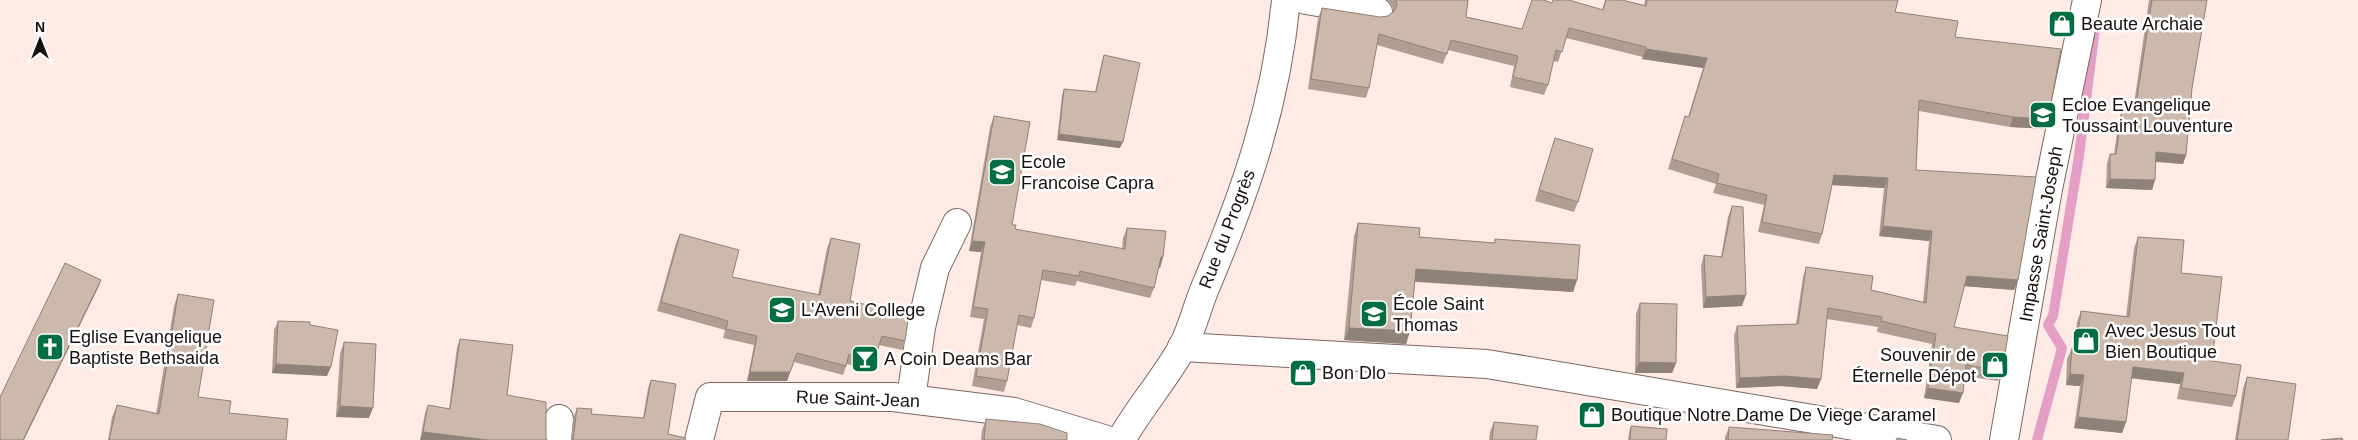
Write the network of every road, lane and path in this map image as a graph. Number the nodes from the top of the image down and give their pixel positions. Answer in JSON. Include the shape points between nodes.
{"nodes":[{"id":1,"x":1286,"y":0,"type":"edge"},
{"id":2,"x":1306,"y":0,"type":"edge"},
{"id":3,"x":2087,"y":0,"type":"edge"},
{"id":4,"x":1378,"y":12,"type":"dead end"},
{"id":5,"x":957,"y":223,"type":"dead end"},
{"id":6,"x":1182,"y":347,"type":"junction"},
{"id":7,"x":911,"y":399,"type":"junction"},
{"id":8,"x":699,"y":440,"type":"edge"},
{"id":9,"x":1107,"y":440,"type":"edge"},
{"id":10,"x":1121,"y":440,"type":"edge"},
{"id":11,"x":1936,"y":440,"type":"edge"},
{"id":12,"x":2004,"y":440,"type":"edge"}],
"edges":[{"from":1,"to":6,"type":"street","name":"Rue du Progrès","via":[[1281,51],[1268,112],[1236,216]]},
{"from":2,"to":4,"type":"street"},
{"from":3,"to":12,"type":"street","name":"Impasse Saint-Joseph","via":[[2048,189]]},
{"from":5,"to":7,"type":"street","via":[[935,268],[921,327]]},
{"from":6,"to":10,"type":"street","name":"Rue du Progrès"},
{"from":6,"to":11,"type":"street","via":[[1487,364]]},
{"from":7,"to":8,"type":"street","name":"Rue Saint-Jean","via":[[893,396],[710,396]]},
{"from":7,"to":9,"type":"street","name":"Rue Saint-Jean","via":[[1014,412]]}]}
